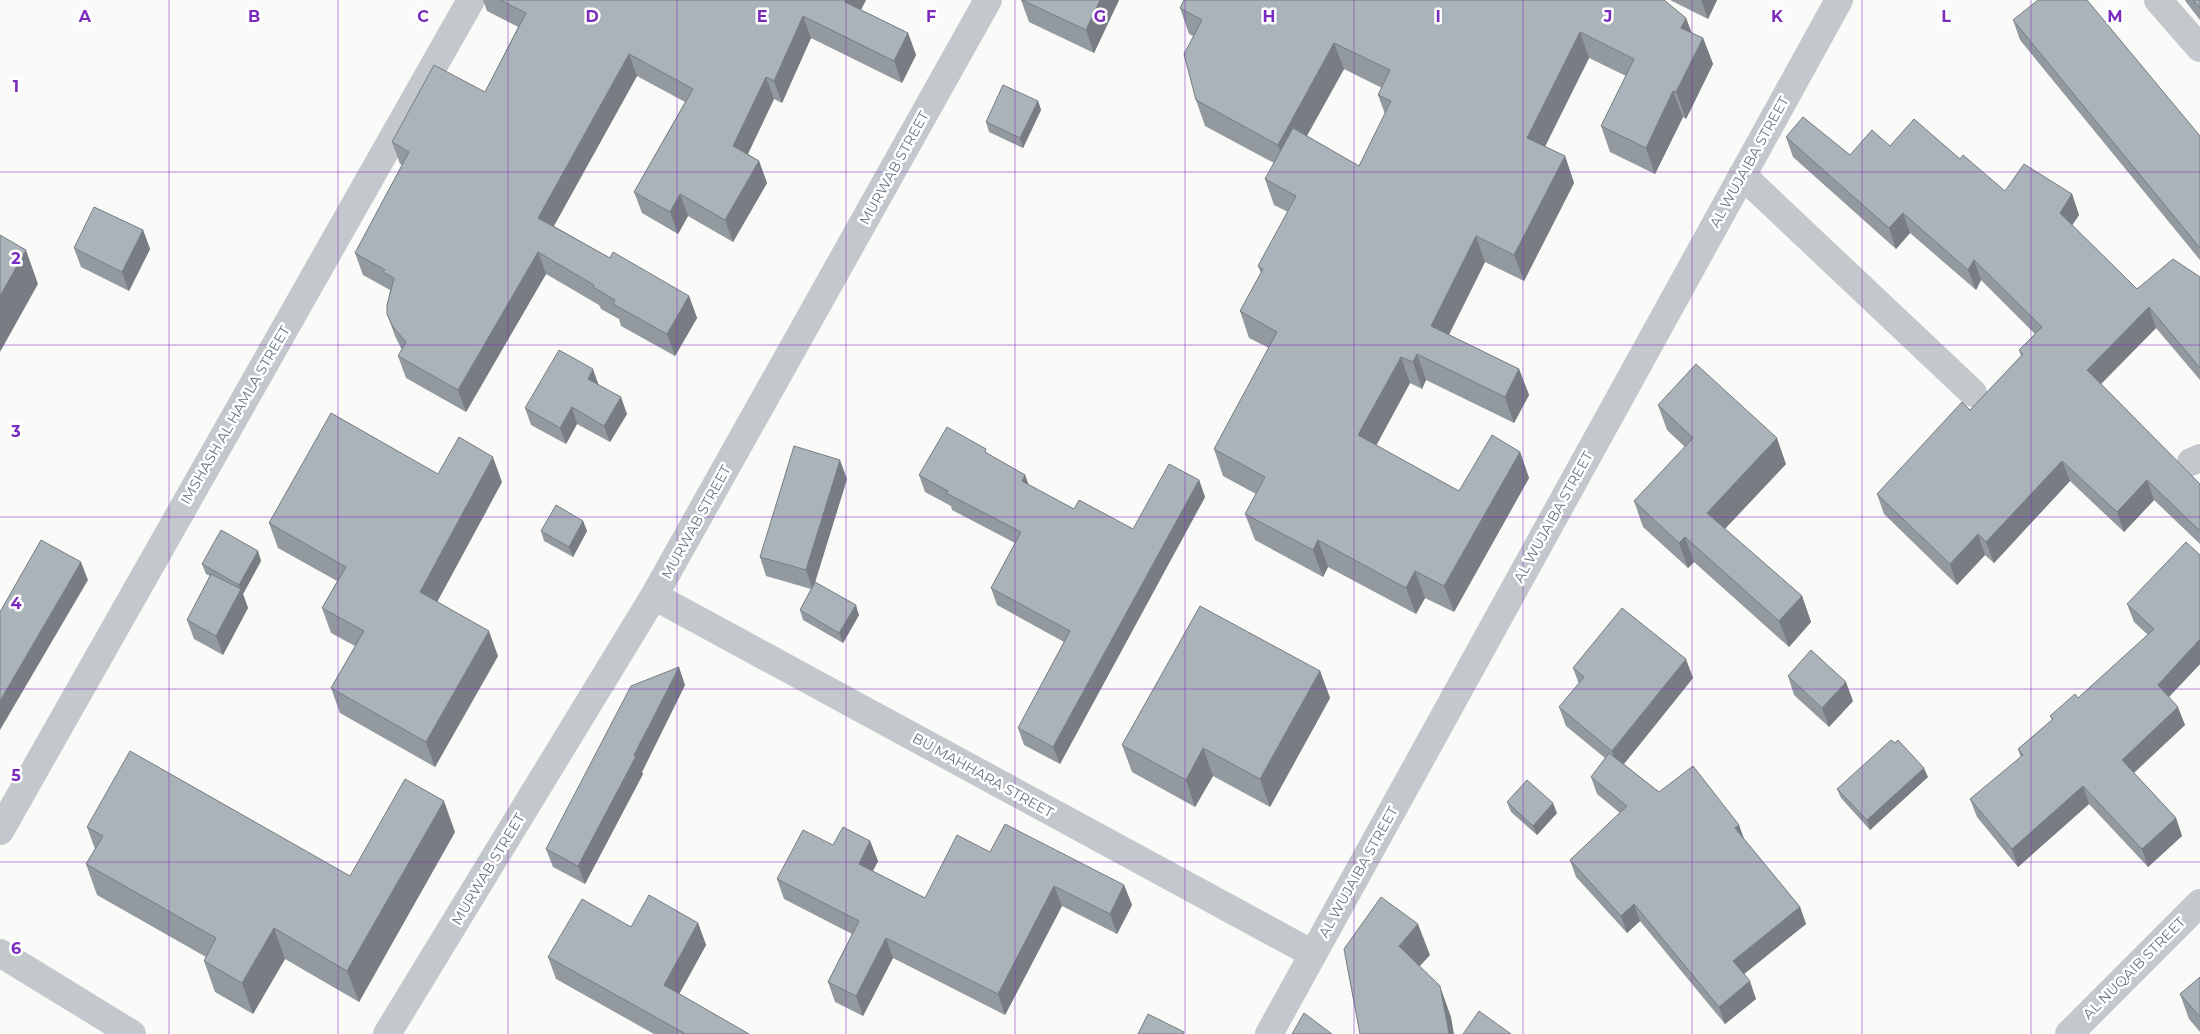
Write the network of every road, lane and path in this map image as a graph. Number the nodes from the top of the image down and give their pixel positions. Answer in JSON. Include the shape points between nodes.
{"nodes":[{"id":1,"x":470,"y":0,"type":"edge"},
{"id":2,"x":988,"y":0,"type":"edge"},
{"id":3,"x":1839,"y":0,"type":"edge"},
{"id":4,"x":2158,"y":0,"type":"edge"},
{"id":5,"x":2200,"y":48,"type":"edge"},
{"id":6,"x":1742,"y":175,"type":"junction"},
{"id":7,"x":1973,"y":393,"type":"dead end"},
{"id":8,"x":654,"y":596,"type":"junction"},
{"id":9,"x":0,"y":831,"type":"edge"},
{"id":10,"x":2200,"y":903,"type":"edge"},
{"id":11,"x":0,"y":953,"type":"edge"},
{"id":12,"x":1312,"y":954,"type":"junction"},
{"id":13,"x":132,"y":1034,"type":"edge"},
{"id":14,"x":387,"y":1034,"type":"edge"},
{"id":15,"x":1268,"y":1034,"type":"edge"},
{"id":16,"x":2069,"y":1034,"type":"edge"}],
"edges":[{"from":1,"to":9,"type":"street","name":"IMSHASH AL HAMLA STREET"},
{"from":2,"to":8,"type":"street","name":"MURWAB STREET"},
{"from":3,"to":6,"type":"street","name":"AL WUJAIBA STREET"},
{"from":4,"to":5,"type":"street"},
{"from":6,"to":7,"type":"street"},
{"from":6,"to":12,"type":"street","name":"AL WUJAIBA STREET"},
{"from":8,"to":12,"type":"street","name":"BU MAHHARA STREET"},
{"from":8,"to":14,"type":"street","name":"MURWAB STREET"},
{"from":10,"to":16,"type":"street","name":"AL NUQAIB STREET"},
{"from":11,"to":13,"type":"street"},
{"from":12,"to":15,"type":"street","name":"AL WUJAIBA STREET"}]}
